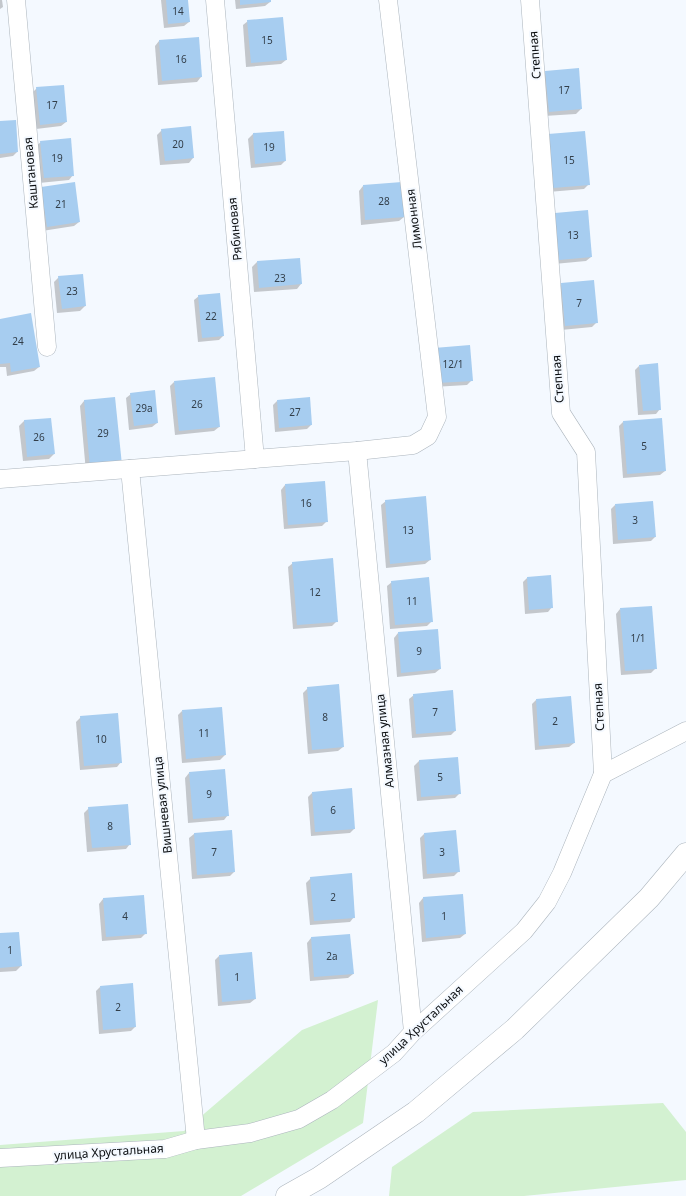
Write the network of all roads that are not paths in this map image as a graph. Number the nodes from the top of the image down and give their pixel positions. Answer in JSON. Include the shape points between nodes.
{"nodes":[{"id":1,"x":16,"y":0,"type":"edge"},
{"id":2,"x":215,"y":0,"type":"edge"},
{"id":3,"x":388,"y":0,"type":"edge"},
{"id":4,"x":530,"y":0,"type":"edge"},
{"id":5,"x":47,"y":347,"type":"dead end"},
{"id":6,"x":357,"y":451,"type":"junction"},
{"id":7,"x":255,"y":459,"type":"junction"},
{"id":8,"x":130,"y":469,"type":"junction"},
{"id":9,"x":0,"y":479,"type":"edge"},
{"id":10,"x":686,"y":731,"type":"edge"},
{"id":11,"x":603,"y":774,"type":"junction"},
{"id":12,"x":686,"y":854,"type":"edge"},
{"id":13,"x":414,"y":1032,"type":"junction"},
{"id":14,"x":196,"y":1140,"type":"junction"},
{"id":15,"x":0,"y":1158,"type":"edge"},
{"id":16,"x":287,"y":1196,"type":"edge"}],
"edges":[{"from":1,"to":5,"type":"street","name":"Каштановая"},
{"from":2,"to":7,"type":"street","name":"Рябиновая"},
{"from":3,"to":6,"type":"street","name":"Лимонная","via":[[437,417],[428,436],[413,445]]},
{"from":4,"to":11,"type":"street","name":"Степная","via":[[561,414],[586,452]]},
{"from":6,"to":7,"type":"street"},
{"from":6,"to":13,"type":"street","name":"Алмазная улица"},
{"from":7,"to":8,"type":"street"},
{"from":8,"to":9,"type":"street"},
{"from":8,"to":14,"type":"street","name":"Вишневая улица"},
{"from":10,"to":11,"type":"street"},
{"from":11,"to":13,"type":"street","name":"улица Хрустальная","via":[[562,873],[547,902],[524,931]]},
{"from":12,"to":16,"type":"main road","via":[[649,898],[515,1029],[416,1112],[320,1178]]},
{"from":13,"to":14,"type":"street","name":"улица Хрустальная","via":[[394,1053],[338,1096],[299,1119],[250,1133]]},
{"from":14,"to":15,"type":"street","name":"улица Хрустальная","via":[[165,1149]]}]}
